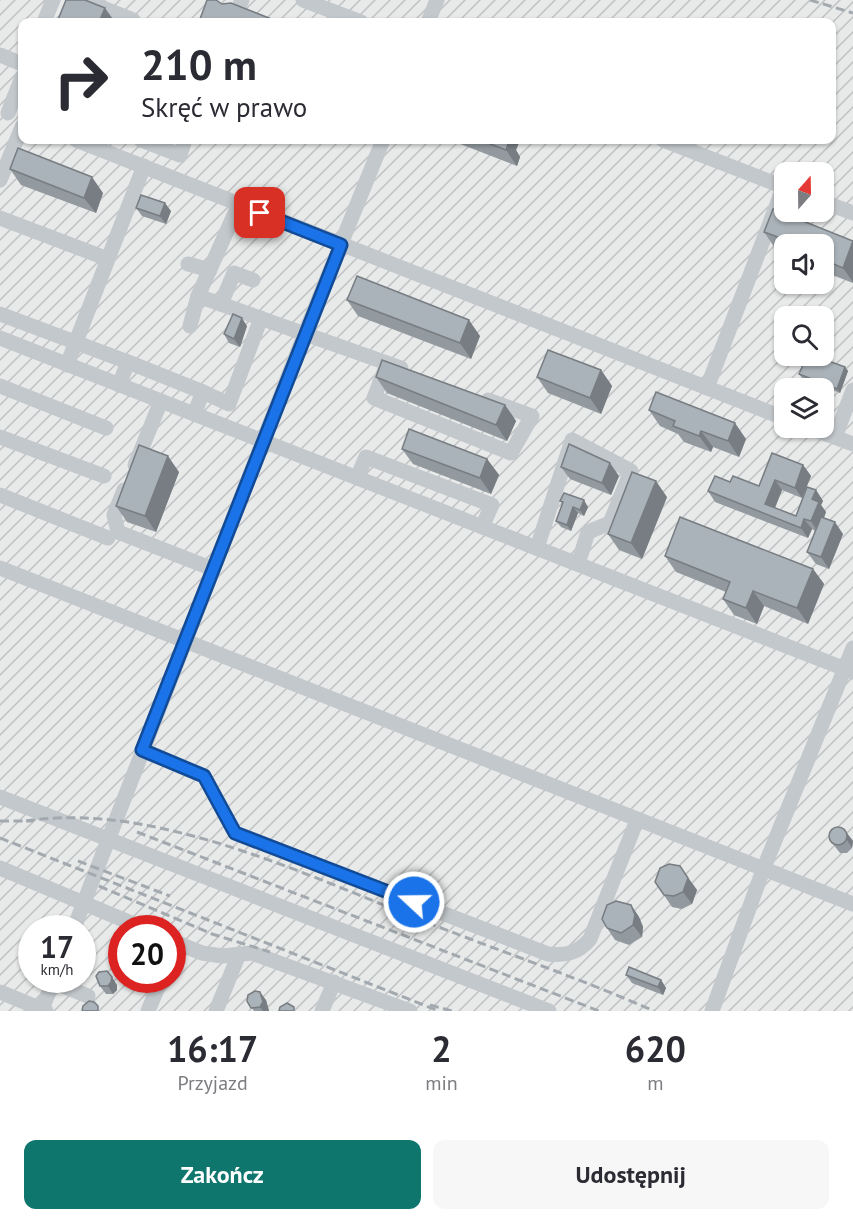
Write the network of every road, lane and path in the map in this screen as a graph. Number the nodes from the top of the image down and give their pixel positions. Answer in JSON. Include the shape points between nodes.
{"nodes":[{"id":1,"x":53,"y":0,"type":"edge"},
{"id":2,"x":83,"y":0,"type":"edge"},
{"id":3,"x":303,"y":0,"type":"edge"},
{"id":4,"x":437,"y":0,"type":"edge"},
{"id":5,"x":46,"y":18,"type":"edge"},
{"id":6,"x":127,"y":18,"type":"edge"},
{"id":7,"x":351,"y":18,"type":"edge"},
{"id":8,"x":430,"y":18,"type":"edge"},
{"id":9,"x":0,"y":55,"type":"edge"},
{"id":10,"x":18,"y":62,"type":"edge"},
{"id":11,"x":18,"y":89,"type":"edge"},
{"id":12,"x":10,"y":114,"type":"edge"},
{"id":13,"x":18,"y":137,"type":"edge"},
{"id":14,"x":86,"y":144,"type":"edge"},
{"id":15,"x":151,"y":144,"type":"edge"},
{"id":16,"x":184,"y":144,"type":"edge"},
{"id":17,"x":381,"y":144,"type":"edge"},
{"id":18,"x":674,"y":144,"type":"edge"},
{"id":19,"x":144,"y":166,"type":"junction"},
{"id":20,"x":0,"y":180,"type":"edge"},
{"id":21,"x":774,"y":182,"type":"edge"},
{"id":22,"x":239,"y":204,"type":"junction"},
{"id":23,"x":834,"y":206,"type":"edge"},
{"id":24,"x":774,"y":212,"type":"edge"},
{"id":25,"x":853,"y":213,"type":"edge"},
{"id":26,"x":0,"y":218,"type":"edge"},
{"id":27,"x":341,"y":245,"type":"junction"},
{"id":28,"x":108,"y":259,"type":"junction"},
{"id":29,"x":188,"y":264,"type":"dead end"},
{"id":30,"x":210,"y":270,"type":"junction"},
{"id":31,"x":253,"y":280,"type":"dead end"},
{"id":32,"x":198,"y":296,"type":"junction"},
{"id":33,"x":221,"y":304,"type":"junction"},
{"id":34,"x":0,"y":314,"type":"edge"},
{"id":35,"x":261,"y":318,"type":"junction"},
{"id":36,"x":190,"y":326,"type":"dead end"},
{"id":37,"x":305,"y":333,"type":"junction"},
{"id":38,"x":0,"y":338,"type":"edge"},
{"id":39,"x":75,"y":342,"type":"junction"},
{"id":40,"x":128,"y":362,"type":"junction"},
{"id":41,"x":387,"y":363,"type":"junction"},
{"id":42,"x":67,"y":364,"type":"junction"},
{"id":43,"x":421,"y":375,"type":"edge"},
{"id":44,"x":118,"y":385,"type":"junction"},
{"id":45,"x":0,"y":386,"type":"edge"},
{"id":46,"x":707,"y":388,"type":"junction"},
{"id":47,"x":853,"y":390,"type":"edge"},
{"id":48,"x":203,"y":392,"type":"junction"},
{"id":49,"x":477,"y":396,"type":"edge"},
{"id":50,"x":161,"y":401,"type":"junction"},
{"id":51,"x":194,"y":414,"type":"junction"},
{"id":52,"x":774,"y":414,"type":"edge"},
{"id":53,"x":106,"y":428,"type":"dead end"},
{"id":54,"x":0,"y":437,"type":"edge"},
{"id":55,"x":835,"y":437,"type":"joint"},
{"id":56,"x":263,"y":441,"type":"junction"},
{"id":57,"x":853,"y":444,"type":"edge"},
{"id":58,"x":104,"y":476,"type":"dead end"},
{"id":59,"x":357,"y":478,"type":"junction"},
{"id":60,"x":0,"y":495,"type":"edge"},
{"id":61,"x":482,"y":527,"type":"junction"},
{"id":62,"x":108,"y":538,"type":"dead end"},
{"id":63,"x":537,"y":548,"type":"junction"},
{"id":64,"x":578,"y":564,"type":"junction"},
{"id":65,"x":0,"y":568,"type":"edge"},
{"id":66,"x":213,"y":569,"type":"junction"},
{"id":67,"x":185,"y":641,"type":"junction"},
{"id":68,"x":853,"y":648,"type":"edge"},
{"id":69,"x":849,"y":670,"type":"edge"},
{"id":70,"x":142,"y":750,"type":"junction"},
{"id":71,"x":0,"y":797,"type":"edge"},
{"id":72,"x":637,"y":820,"type":"junction"},
{"id":73,"x":108,"y":837,"type":"junction"},
{"id":74,"x":0,"y":868,"type":"edge"},
{"id":75,"x":763,"y":870,"type":"junction"},
{"id":76,"x":84,"y":904,"type":"junction"},
{"id":77,"x":853,"y":904,"type":"edge"},
{"id":78,"x":80,"y":915,"type":"edge"},
{"id":79,"x":111,"y":915,"type":"edge"},
{"id":80,"x":186,"y":948,"type":"edge"},
{"id":81,"x":239,"y":954,"type":"junction"},
{"id":82,"x":334,"y":982,"type":"junction"},
{"id":83,"x":0,"y":992,"type":"edge"},
{"id":84,"x":49,"y":993,"type":"edge"},
{"id":85,"x":81,"y":993,"type":"edge"},
{"id":86,"x":156,"y":993,"type":"edge"},
{"id":87,"x":88,"y":996,"type":"dead end"},
{"id":88,"x":43,"y":1010,"type":"edge"},
{"id":89,"x":148,"y":1011,"type":"edge"},
{"id":90,"x":216,"y":1011,"type":"edge"},
{"id":91,"x":322,"y":1011,"type":"edge"},
{"id":92,"x":410,"y":1011,"type":"edge"},
{"id":93,"x":549,"y":1011,"type":"edge"},
{"id":94,"x":712,"y":1011,"type":"edge"}],
"edges":[{"from":1,"to":5,"type":"lane"},
{"from":2,"to":6,"type":"lane"},
{"from":3,"to":7,"type":"lane"},
{"from":4,"to":8,"type":"lane"},
{"from":9,"to":10,"type":"lane"},
{"from":11,"to":12,"type":"lane"},
{"from":13,"to":20,"type":"lane"},
{"from":14,"to":19,"type":"lane"},
{"from":15,"to":16,"type":"lane","via":[[180,155]]},
{"from":17,"to":27,"type":"lane"},
{"from":18,"to":21,"type":"lane"},
{"from":19,"to":22,"type":"lane"},
{"from":19,"to":28,"type":"lane"},
{"from":22,"to":27,"type":"lane"},
{"from":22,"to":30,"type":"lane"},
{"from":23,"to":25,"type":"lane"},
{"from":24,"to":46,"type":"lane"},
{"from":26,"to":28,"type":"lane"},
{"from":27,"to":37,"type":"lane"},
{"from":27,"to":46,"type":"lane"},
{"from":28,"to":39,"type":"lane"},
{"from":29,"to":30,"type":"lane"},
{"from":30,"to":32,"type":"lane"},
{"from":31,"to":33,"type":"lane","via":[[234,273]]},
{"from":32,"to":33,"type":"lane"},
{"from":32,"to":36,"type":"lane"},
{"from":33,"to":35,"type":"lane"},
{"from":34,"to":39,"type":"lane"},
{"from":35,"to":37,"type":"lane"},
{"from":35,"to":48,"type":"lane","via":[[229,404]]},
{"from":37,"to":41,"type":"lane"},
{"from":37,"to":56,"type":"lane"},
{"from":38,"to":42,"type":"lane"},
{"from":39,"to":40,"type":"lane"},
{"from":39,"to":42,"type":"lane"},
{"from":40,"to":44,"type":"lane"},
{"from":40,"to":48,"type":"lane"},
{"from":41,"to":43,"type":"lane"},
{"from":41,"to":49,"type":"lane","via":[[374,398],[511,453],[532,416]]},
{"from":42,"to":44,"type":"lane"},
{"from":44,"to":50,"type":"lane"},
{"from":45,"to":53,"type":"lane"},
{"from":46,"to":52,"type":"lane"},
{"from":47,"to":55,"type":"lane"},
{"from":48,"to":51,"type":"lane"},
{"from":50,"to":51,"type":"lane"},
{"from":50,"to":66,"type":"lane","via":[[114,515],[118,532]]},
{"from":51,"to":56,"type":"lane"},
{"from":54,"to":58,"type":"lane"},
{"from":55,"to":57,"type":"lane"},
{"from":56,"to":59,"type":"lane"},
{"from":56,"to":66,"type":"lane"},
{"from":59,"to":61,"type":"lane"},
{"from":59,"to":61,"type":"lane","via":[[366,457],[492,505]]},
{"from":60,"to":62,"type":"lane"},
{"from":61,"to":63,"type":"lane"},
{"from":63,"to":64,"type":"lane"},
{"from":63,"to":64,"type":"lane","via":[[572,440],[631,471],[610,523],[588,532]]},
{"from":64,"to":69,"type":"lane"},
{"from":65,"to":67,"type":"lane"},
{"from":66,"to":67,"type":"lane"},
{"from":67,"to":70,"type":"lane"},
{"from":67,"to":72,"type":"lane"},
{"from":68,"to":69,"type":"lane"},
{"from":69,"to":75,"type":"lane"},
{"from":70,"to":72,"type":"lane","via":[[204,776],[235,833],[548,954],[572,953],[590,939]]},
{"from":70,"to":73,"type":"lane"},
{"from":71,"to":73,"type":"lane"},
{"from":72,"to":75,"type":"lane"},
{"from":73,"to":76,"type":"lane"},
{"from":73,"to":93,"type":"lane"},
{"from":74,"to":76,"type":"lane"},
{"from":75,"to":77,"type":"lane"},
{"from":75,"to":94,"type":"lane"},
{"from":76,"to":78,"type":"lane"},
{"from":76,"to":79,"type":"lane"},
{"from":80,"to":81,"type":"lane","via":[[202,953]]},
{"from":81,"to":82,"type":"lane","via":[[252,953]]},
{"from":81,"to":90,"type":"lane"},
{"from":82,"to":91,"type":"lane"},
{"from":82,"to":92,"type":"lane"},
{"from":83,"to":88,"type":"lane"},
{"from":84,"to":88,"type":"lane"},
{"from":85,"to":87,"type":"lane"},
{"from":86,"to":89,"type":"lane"}]}
